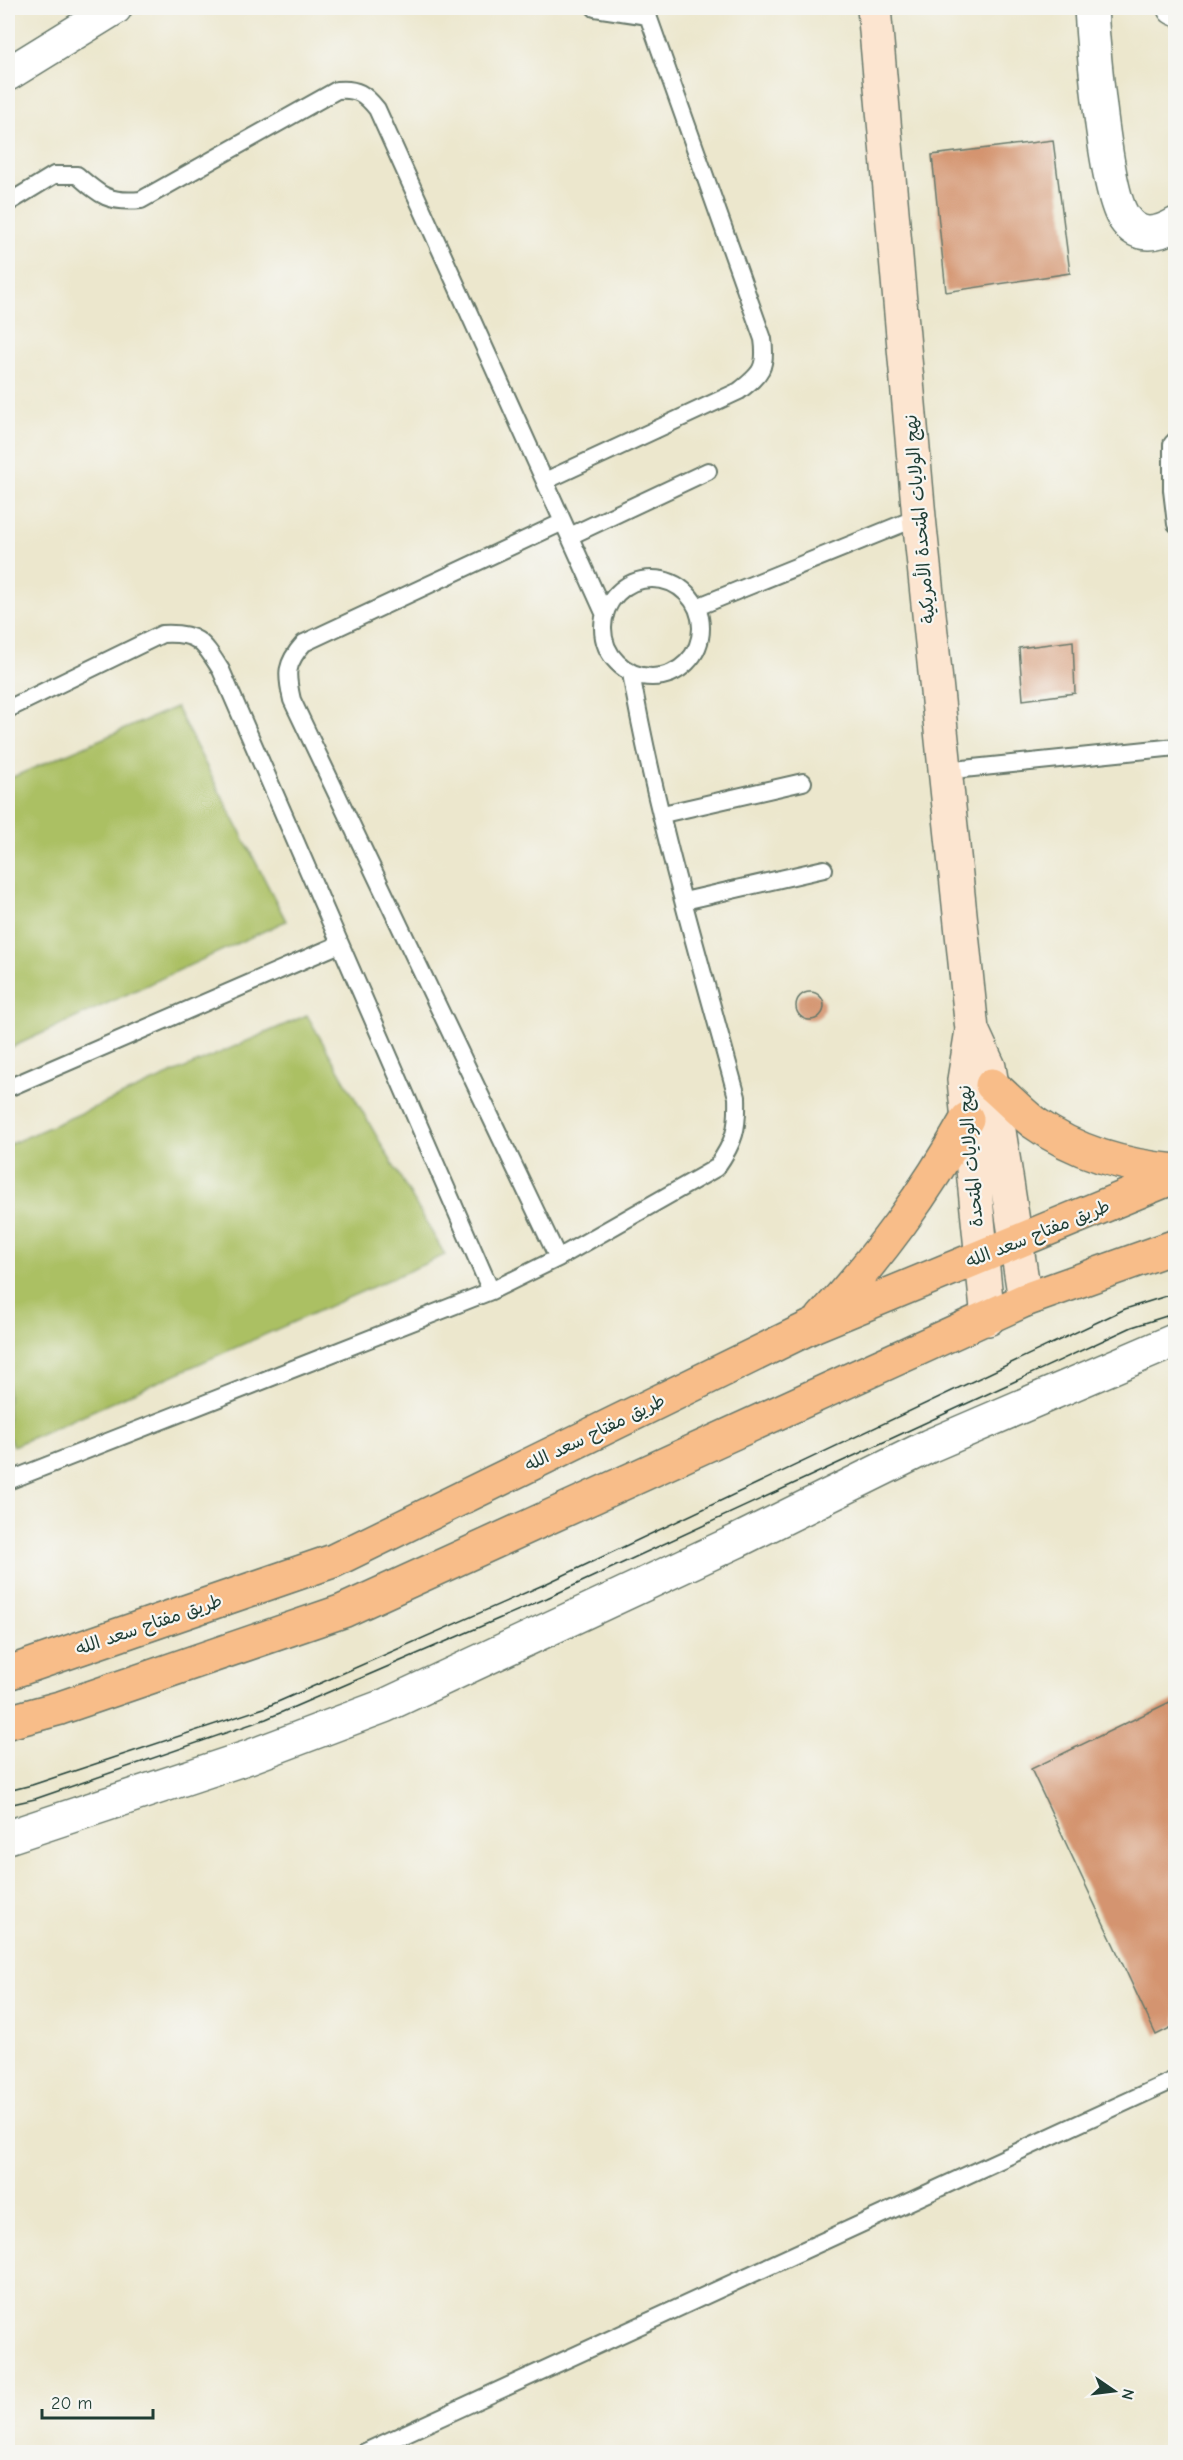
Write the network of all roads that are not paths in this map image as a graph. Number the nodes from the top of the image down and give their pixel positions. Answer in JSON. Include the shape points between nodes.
{"nodes":[{"id":1,"x":116,"y":8,"type":"edge"},
{"id":2,"x":595,"y":8,"type":"edge"},
{"id":3,"x":874,"y":8,"type":"edge"},
{"id":4,"x":1091,"y":8,"type":"edge"},
{"id":5,"x":8,"y":75,"type":"edge"},
{"id":6,"x":8,"y":203,"type":"edge"},
{"id":7,"x":1176,"y":224,"type":"edge"},
{"id":8,"x":1176,"y":440,"type":"edge"},
{"id":9,"x":708,"y":471,"type":"dead end"},
{"id":10,"x":545,"y":481,"type":"junction"},
{"id":11,"x":919,"y":517,"type":"junction"},
{"id":12,"x":1176,"y":524,"type":"edge"},
{"id":13,"x":566,"y":529,"type":"junction"},
{"id":14,"x":697,"y":607,"type":"junction"},
{"id":15,"x":605,"y":615,"type":"junction"},
{"id":16,"x":631,"y":673,"type":"junction"},
{"id":17,"x":8,"y":710,"type":"edge"},
{"id":18,"x":1176,"y":747,"type":"edge"},
{"id":19,"x":944,"y":771,"type":"junction"},
{"id":20,"x":803,"y":782,"type":"dead end"},
{"id":21,"x":663,"y":814,"type":"junction"},
{"id":22,"x":824,"y":869,"type":"dead end"},
{"id":23,"x":684,"y":901,"type":"junction"},
{"id":24,"x":340,"y":944,"type":"junction"},
{"id":25,"x":972,"y":1030,"type":"junction"},
{"id":26,"x":992,"y":1084,"type":"junction"},
{"id":27,"x":8,"y":1088,"type":"edge"},
{"id":28,"x":967,"y":1119,"type":"junction"},
{"id":29,"x":1176,"y":1171,"type":"edge"},
{"id":30,"x":1176,"y":1176,"type":"edge"},
{"id":31,"x":1017,"y":1243,"type":"junction"},
{"id":32,"x":1176,"y":1246,"type":"edge"},
{"id":33,"x":981,"y":1257,"type":"junction"},
{"id":34,"x":558,"y":1258,"type":"junction"},
{"id":35,"x":491,"y":1291,"type":"junction"},
{"id":36,"x":1025,"y":1300,"type":"junction"},
{"id":37,"x":988,"y":1318,"type":"junction"},
{"id":38,"x":814,"y":1325,"type":"junction"},
{"id":39,"x":1176,"y":1340,"type":"edge"},
{"id":40,"x":8,"y":1481,"type":"edge"},
{"id":41,"x":8,"y":1673,"type":"edge"},
{"id":42,"x":8,"y":1722,"type":"edge"},
{"id":43,"x":8,"y":1837,"type":"edge"},
{"id":44,"x":1176,"y":2079,"type":"edge"},
{"id":45,"x":365,"y":2452,"type":"edge"}],
"edges":[{"from":1,"to":5,"type":"street"},
{"from":2,"to":10,"type":"lane","via":[[648,16],[763,339],[765,357],[759,375],[739,391]]},
{"from":3,"to":11,"type":"street","name":"نهج الولايات المتحدة الأمريكية"},
{"from":4,"to":7,"type":"street","via":[[1107,152],[1118,209],[1132,227],[1143,233],[1156,234]]},
{"from":6,"to":10,"type":"lane","via":[[54,175],[77,175],[99,194],[118,202],[141,200],[337,90],[351,89],[366,95],[377,109]]},
{"from":8,"to":12,"type":"lane","via":[[1172,444],[1172,490]]},
{"from":9,"to":13,"type":"lane"},
{"from":10,"to":13,"type":"lane"},
{"from":11,"to":14,"type":"lane"},
{"from":11,"to":19,"type":"street","name":"نهج الولايات المتحدة الأمريكية"},
{"from":13,"to":15,"type":"lane"},
{"from":13,"to":34,"type":"lane","via":[[304,643],[290,658],[287,678],[292,700]]},
{"from":14,"to":15,"type":"lane","via":[[673,583],[657,579],[624,588]]},
{"from":14,"to":16,"type":"lane","via":[[700,641],[693,657],[681,669],[648,678]]},
{"from":15,"to":16,"type":"lane","via":[[608,649]]},
{"from":16,"to":21,"type":"lane"},
{"from":17,"to":24,"type":"lane","via":[[162,634],[184,633],[203,642],[221,670]]},
{"from":18,"to":19,"type":"lane"},
{"from":19,"to":25,"type":"street","name":"نهج الولايات المتحدة الأمريكية"},
{"from":20,"to":21,"type":"lane"},
{"from":21,"to":23,"type":"lane"},
{"from":22,"to":23,"type":"lane"},
{"from":23,"to":34,"type":"lane","via":[[737,1097],[738,1125],[731,1146],[716,1168]]},
{"from":24,"to":27,"type":"lane"},
{"from":24,"to":35,"type":"lane"},
{"from":25,"to":26,"type":"street"},
{"from":25,"to":28,"type":"street","name":"نهج الولايات المتحدة","via":[[964,1080]]},
{"from":26,"to":29,"type":"highway","via":[[1033,1122],[1079,1149],[1132,1167]]},
{"from":26,"to":31,"type":"street"},
{"from":28,"to":33,"type":"street","name":"نهج الولايات المتحدة"},
{"from":28,"to":38,"type":"highway","via":[[899,1228]]},
{"from":30,"to":31,"type":"highway","name":"طريق مفتاح سعد الله"},
{"from":31,"to":33,"type":"highway","name":"طريق مفتاح سعد الله"},
{"from":31,"to":36,"type":"street"},
{"from":32,"to":36,"type":"highway"},
{"from":33,"to":37,"type":"street","name":"نهج الولايات المتحدة"},
{"from":33,"to":38,"type":"highway","name":"طريق مفتاح سعد الله"},
{"from":34,"to":35,"type":"lane"},
{"from":35,"to":40,"type":"lane"},
{"from":36,"to":37,"type":"highway"},
{"from":37,"to":42,"type":"highway","via":[[343,1611],[60,1708]]},
{"from":38,"to":41,"type":"highway","name":"طريق مفتاح سعد الله","via":[[333,1561]]},
{"from":39,"to":43,"type":"street","via":[[929,1446],[384,1706],[249,1757]]},
{"from":44,"to":45,"type":"lane"}]}
